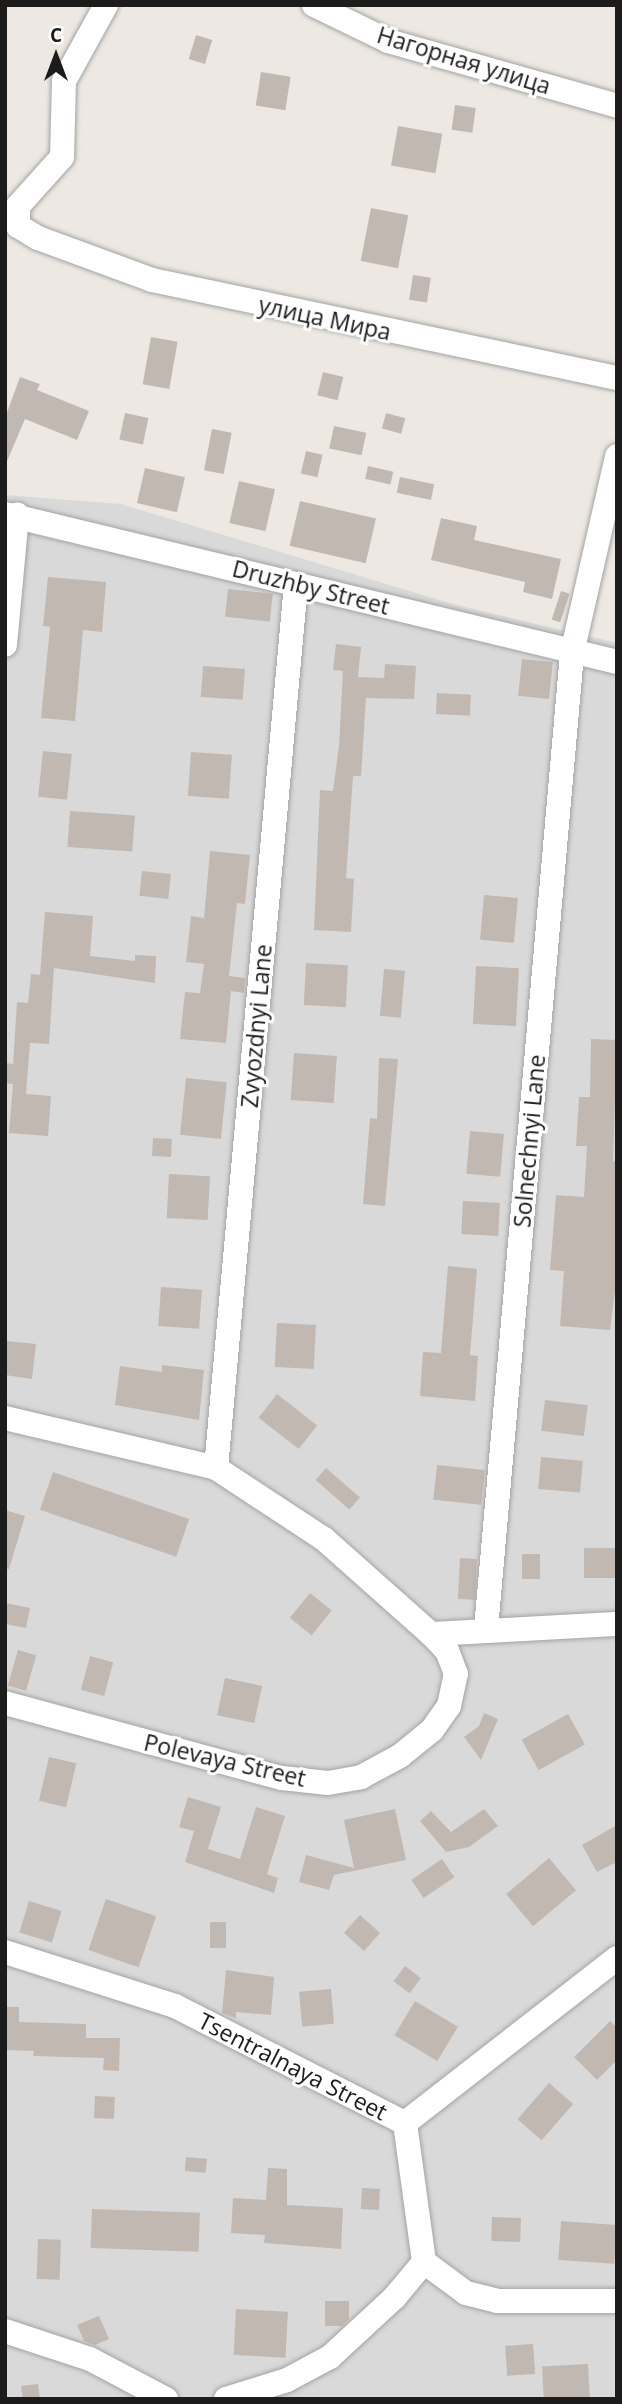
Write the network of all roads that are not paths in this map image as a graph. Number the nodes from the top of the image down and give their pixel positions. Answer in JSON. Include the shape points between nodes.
{"nodes":[{"id":1,"x":106,"y":5,"type":"edge"},
{"id":2,"x":314,"y":5,"type":"edge"},
{"id":3,"x":617,"y":106,"type":"edge"},
{"id":4,"x":617,"y":378,"type":"edge"},
{"id":5,"x":617,"y":456,"type":"edge"},
{"id":6,"x":11,"y":514,"type":"edge"},
{"id":7,"x":296,"y":584,"type":"junction"},
{"id":8,"x":5,"y":645,"type":"edge"},
{"id":9,"x":572,"y":653,"type":"junction"},
{"id":10,"x":617,"y":662,"type":"edge"},
{"id":11,"x":5,"y":1418,"type":"edge"},
{"id":12,"x":216,"y":1468,"type":"junction"},
{"id":13,"x":617,"y":1624,"type":"edge"},
{"id":14,"x":486,"y":1629,"type":"junction"},
{"id":15,"x":431,"y":1634,"type":"junction"},
{"id":16,"x":5,"y":1703,"type":"edge"},
{"id":17,"x":5,"y":1952,"type":"edge"},
{"id":18,"x":617,"y":1958,"type":"edge"},
{"id":19,"x":405,"y":2123,"type":"junction"},
{"id":20,"x":424,"y":2262,"type":"junction"},
{"id":21,"x":617,"y":2301,"type":"edge"},
{"id":22,"x":5,"y":2331,"type":"edge"},
{"id":23,"x":166,"y":2399,"type":"edge"},
{"id":24,"x":226,"y":2399,"type":"edge"}],
"edges":[{"from":1,"to":4,"type":"street","name":"улица Мира","via":[[64,81],[62,158],[18,206],[18,226],[38,238],[152,280]]},
{"from":2,"to":3,"type":"street","name":"Нагорная улица","via":[[388,41]]},
{"from":5,"to":9,"type":"street","name":"Solnechnyi Lane"},
{"from":6,"to":7,"type":"street","name":"Druzhby Street"},
{"from":6,"to":8,"type":"street"},
{"from":7,"to":9,"type":"street","name":"Druzhby Street"},
{"from":7,"to":12,"type":"street","name":"Zvyozdnyi Lane"},
{"from":9,"to":10,"type":"street","name":"Druzhby Street"},
{"from":9,"to":14,"type":"street","name":"Solnechnyi Lane"},
{"from":11,"to":12,"type":"street","name":"Polevaya Street"},
{"from":12,"to":15,"type":"street","name":"Polevaya Street","via":[[324,1539]]},
{"from":13,"to":14,"type":"street"},
{"from":14,"to":15,"type":"street"},
{"from":15,"to":16,"type":"street","name":"Polevaya Street","via":[[447,1651],[456,1674],[449,1706],[432,1730],[400,1756],[361,1777],[328,1783],[282,1778]]},
{"from":17,"to":19,"type":"street","name":"Tsentralnaya Street","via":[[175,2006]]},
{"from":18,"to":19,"type":"street","name":"Tsentralnaya Street"},
{"from":19,"to":20,"type":"street"},
{"from":20,"to":21,"type":"street","via":[[466,2292],[497,2301]]},
{"from":20,"to":24,"type":"street","via":[[394,2298],[330,2357],[287,2379]]},
{"from":22,"to":23,"type":"street","via":[[90,2359]]}]}
